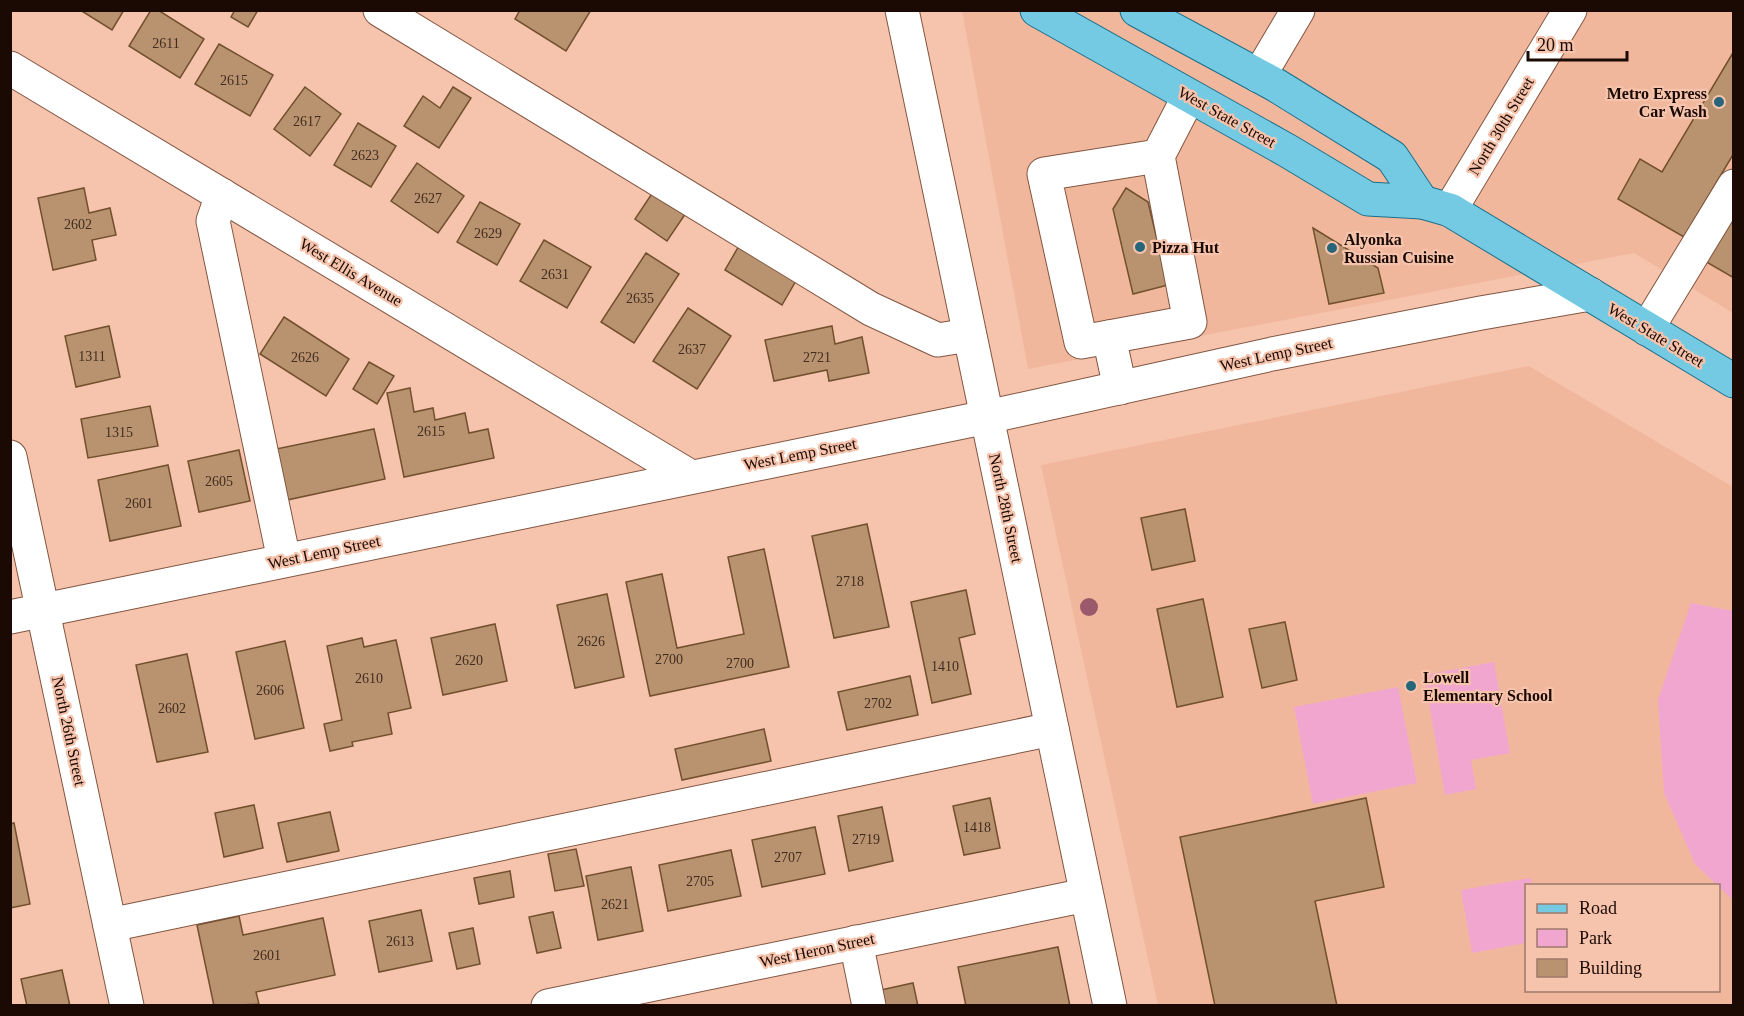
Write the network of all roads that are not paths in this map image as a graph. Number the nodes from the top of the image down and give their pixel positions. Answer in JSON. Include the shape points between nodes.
{"nodes":[{"id":1,"x":380,"y":10,"type":"edge"},
{"id":2,"x":902,"y":10,"type":"edge"},
{"id":3,"x":1037,"y":10,"type":"edge"},
{"id":4,"x":1137,"y":10,"type":"edge"},
{"id":5,"x":1298,"y":10,"type":"edge"},
{"id":6,"x":1570,"y":10,"type":"edge"},
{"id":7,"x":10,"y":68,"type":"edge"},
{"id":8,"x":1259,"y":76,"type":"junction"},
{"id":9,"x":1189,"y":96,"type":"junction"},
{"id":10,"x":1158,"y":156,"type":"junction"},
{"id":11,"x":1734,"y":186,"type":"edge"},
{"id":12,"x":222,"y":195,"type":"junction"},
{"id":13,"x":1436,"y":206,"type":"junction"},
{"id":14,"x":1590,"y":294,"type":"junction"},
{"id":15,"x":1647,"y":329,"type":"junction"},
{"id":16,"x":969,"y":335,"type":"junction"},
{"id":17,"x":1109,"y":337,"type":"junction"},
{"id":18,"x":1734,"y":381,"type":"edge"},
{"id":19,"x":1120,"y":388,"type":"junction"},
{"id":20,"x":987,"y":417,"type":"junction"},
{"id":21,"x":10,"y":457,"type":"edge"},
{"id":22,"x":691,"y":477,"type":"junction"},
{"id":23,"x":284,"y":560,"type":"junction"},
{"id":24,"x":43,"y":610,"type":"junction"},
{"id":25,"x":10,"y":617,"type":"edge"},
{"id":26,"x":1052,"y":729,"type":"junction"},
{"id":27,"x":1086,"y":895,"type":"junction"},
{"id":28,"x":110,"y":925,"type":"junction"},
{"id":29,"x":856,"y":942,"type":"junction"},
{"id":30,"x":615,"y":999,"type":"edge"},
{"id":31,"x":127,"y":1005,"type":"edge"},
{"id":32,"x":548,"y":1005,"type":"edge"},
{"id":33,"x":869,"y":1005,"type":"edge"},
{"id":34,"x":1110,"y":1005,"type":"edge"}],
"edges":[{"from":1,"to":16,"type":"street","via":[[871,309],[938,340]]},
{"from":2,"to":16,"type":"street","name":"North 28th Street"},
{"from":3,"to":9,"type":"main road","name":"West State Street"},
{"from":4,"to":8,"type":"main road","name":"West State Street"},
{"from":5,"to":8,"type":"street"},
{"from":6,"to":13,"type":"street","name":"North 30th Street"},
{"from":7,"to":12,"type":"street","name":"West Ellis Avenue"},
{"from":8,"to":13,"type":"main road","name":"West State Street","via":[[1392,157]]},
{"from":9,"to":10,"type":"street"},
{"from":9,"to":13,"type":"main road","name":"West State Street","via":[[1368,199]]},
{"from":10,"to":17,"type":"street","via":[[1190,322]]},
{"from":10,"to":17,"type":"street","via":[[1044,174],[1081,342]]},
{"from":11,"to":15,"type":"street"},
{"from":12,"to":22,"type":"street","name":"West Ellis Avenue"},
{"from":12,"to":23,"type":"street","via":[[213,221]]},
{"from":13,"to":14,"type":"main road","name":"West State Street"},
{"from":14,"to":15,"type":"main road","name":"West State Street"},
{"from":14,"to":19,"type":"street","name":"West Lemp Street","via":[[1307,347]]},
{"from":15,"to":18,"type":"main road","name":"West State Street"},
{"from":16,"to":20,"type":"street","name":"North 28th Street"},
{"from":17,"to":19,"type":"street"},
{"from":19,"to":20,"type":"street","name":"West Lemp Street"},
{"from":20,"to":22,"type":"street","name":"West Lemp Street"},
{"from":20,"to":26,"type":"street","name":"North 28th Street"},
{"from":21,"to":24,"type":"street","name":"North 26th Street"},
{"from":22,"to":23,"type":"street","name":"West Lemp Street"},
{"from":23,"to":24,"type":"street","name":"West Lemp Street"},
{"from":24,"to":25,"type":"street","name":"West Lemp Street"},
{"from":24,"to":28,"type":"street","name":"North 26th Street"},
{"from":26,"to":27,"type":"street","name":"North 28th Street"},
{"from":26,"to":28,"type":"street"},
{"from":27,"to":29,"type":"street","name":"West Heron Street"},
{"from":27,"to":34,"type":"street","name":"North 28th Street"},
{"from":28,"to":31,"type":"street","name":"North 26th Street"},
{"from":29,"to":30,"type":"street","name":"West Heron Street"},
{"from":29,"to":33,"type":"street"},
{"from":30,"to":32,"type":"street","name":"West Heron Street"}]}
